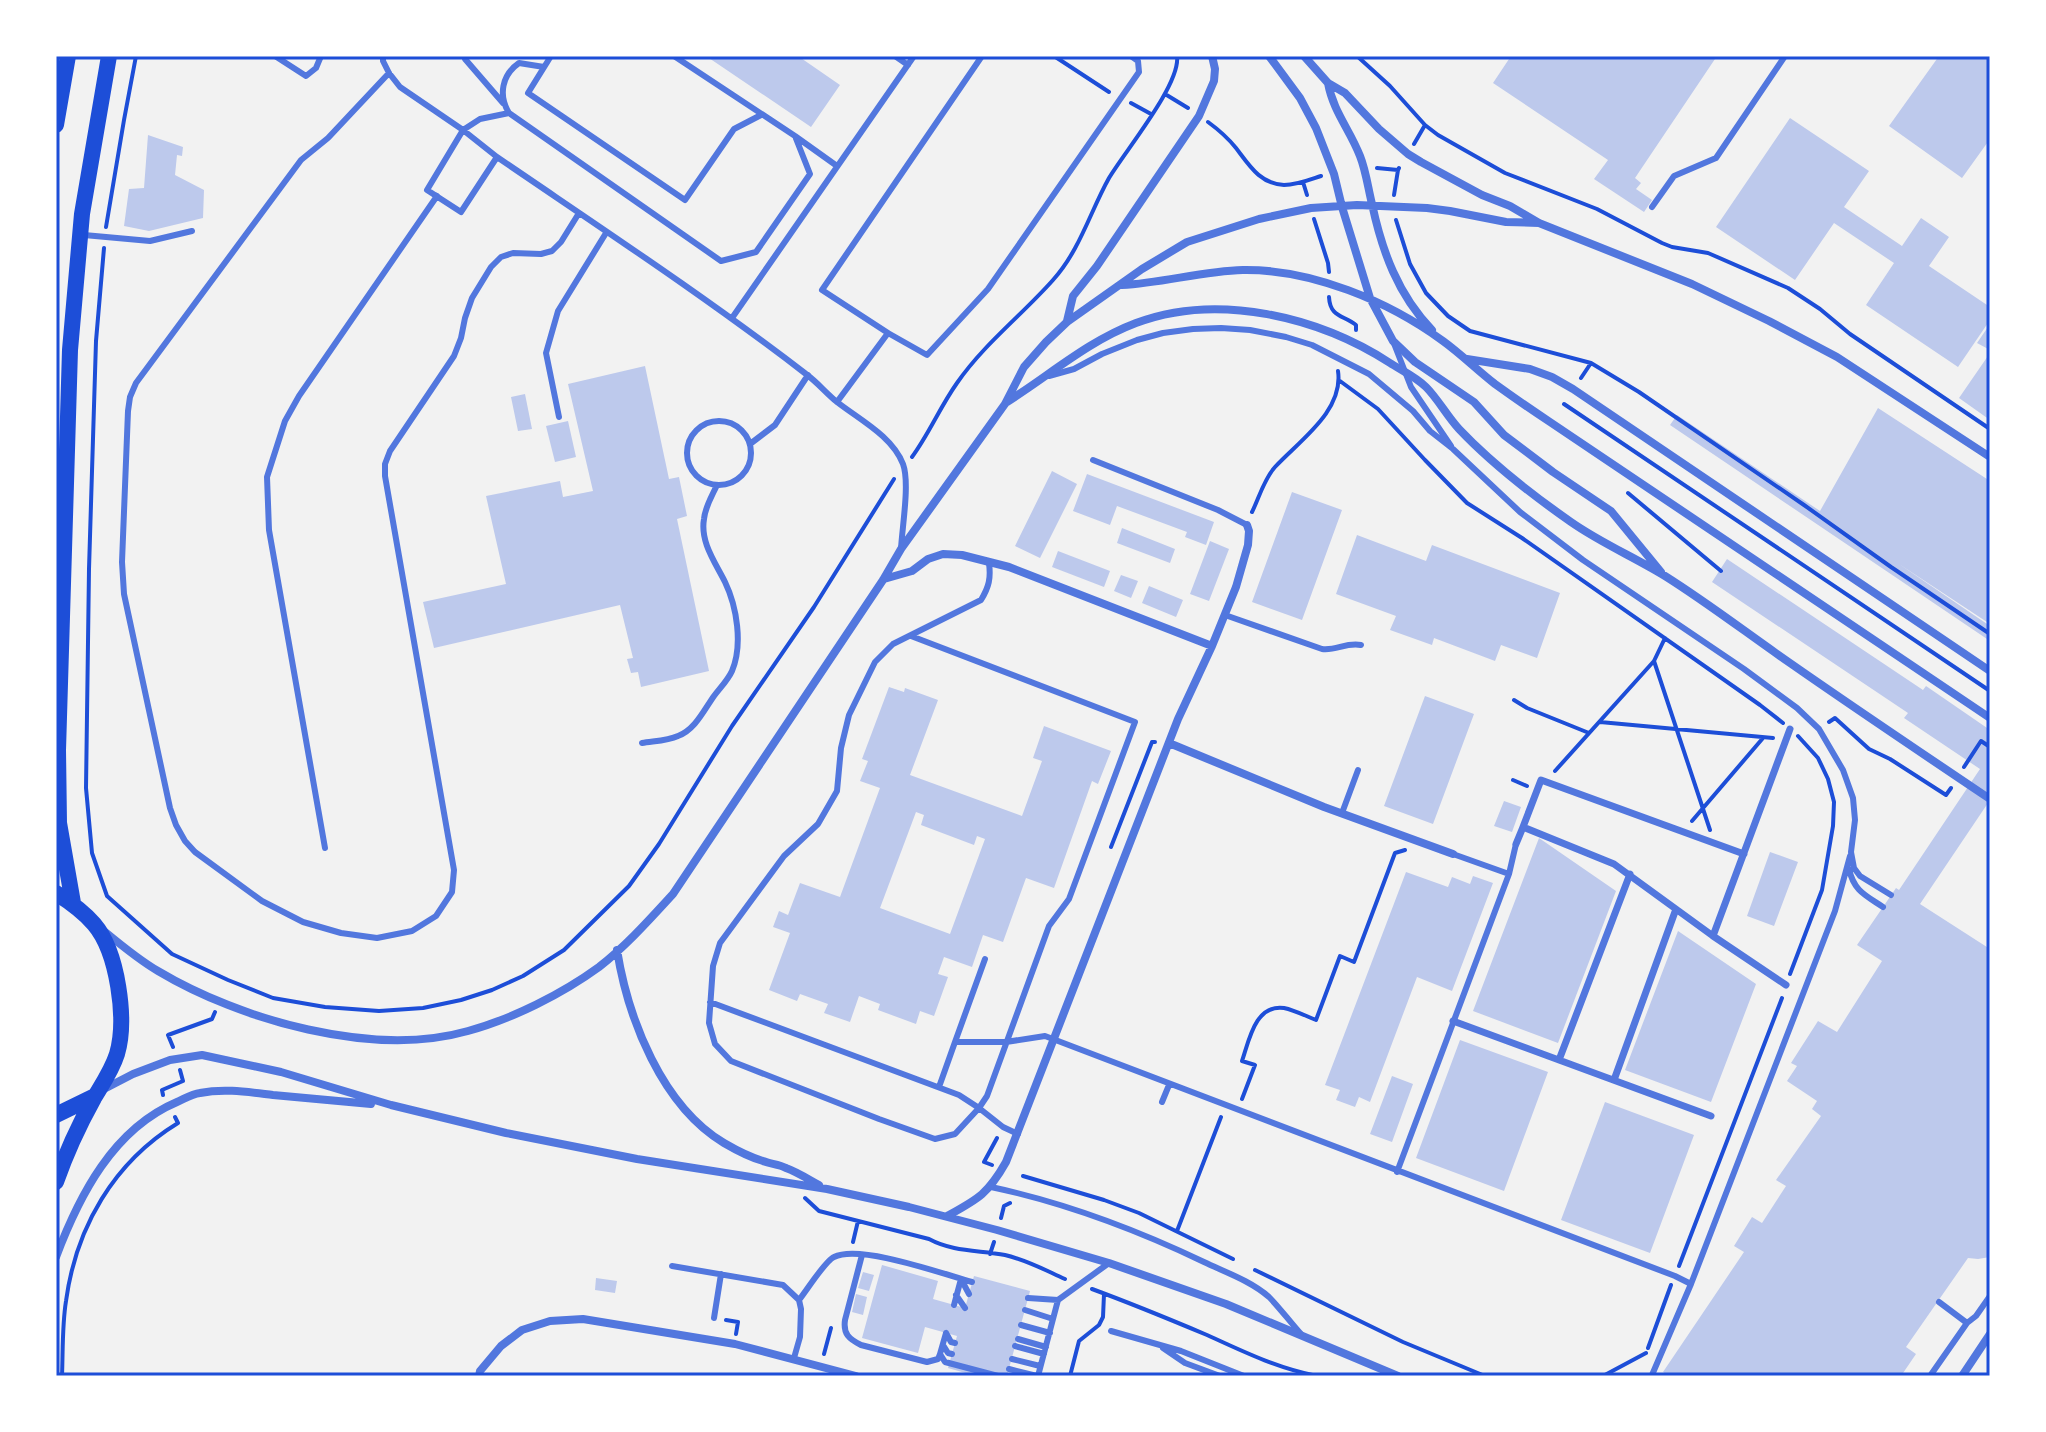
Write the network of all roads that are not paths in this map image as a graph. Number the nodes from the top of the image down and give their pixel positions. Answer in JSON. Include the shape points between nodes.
{"nodes":[{"id":1,"x":68,"y":56,"type":"edge"},
{"id":2,"x":109,"y":56,"type":"edge"},
{"id":3,"x":275,"y":56,"type":"edge"},
{"id":4,"x":321,"y":56,"type":"edge"},
{"id":5,"x":383,"y":56,"type":"edge"},
{"id":6,"x":466,"y":56,"type":"edge"},
{"id":7,"x":551,"y":56,"type":"edge"},
{"id":8,"x":674,"y":56,"type":"edge"},
{"id":9,"x":895,"y":56,"type":"edge"},
{"id":10,"x":914,"y":56,"type":"edge"},
{"id":11,"x":982,"y":56,"type":"edge"},
{"id":12,"x":1131,"y":56,"type":"edge"},
{"id":13,"x":1212,"y":56,"type":"edge"},
{"id":14,"x":1269,"y":56,"type":"edge"},
{"id":15,"x":1304,"y":56,"type":"edge"},
{"id":16,"x":1783,"y":57,"type":"edge"},
{"id":17,"x":908,"y":65,"type":"junction"},
{"id":18,"x":544,"y":67,"type":"junction"},
{"id":19,"x":389,"y":73,"type":"junction"},
{"id":20,"x":1328,"y":83,"type":"junction"},
{"id":21,"x":503,"y":103,"type":"junction"},
{"id":22,"x":57,"y":112,"type":"edge"},
{"id":23,"x":509,"y":113,"type":"junction"},
{"id":24,"x":761,"y":115,"type":"junction"},
{"id":25,"x":463,"y":130,"type":"junction"},
{"id":26,"x":795,"y":136,"type":"junction"},
{"id":27,"x":497,"y":157,"type":"junction"},
{"id":28,"x":837,"y":166,"type":"junction"},
{"id":29,"x":437,"y":196,"type":"junction"},
{"id":30,"x":1372,"y":205,"type":"junction"},
{"id":31,"x":1342,"y":207,"type":"junction"},
{"id":32,"x":1652,"y":207,"type":"dead end"},
{"id":33,"x":579,"y":213,"type":"junction"},
{"id":34,"x":1539,"y":223,"type":"junction"},
{"id":35,"x":192,"y":231,"type":"dead end"},
{"id":36,"x":606,"y":233,"type":"junction"},
{"id":37,"x":80,"y":234,"type":"junction"},
{"id":38,"x":1120,"y":285,"type":"junction"},
{"id":39,"x":1370,"y":298,"type":"junction"},
{"id":40,"x":732,"y":318,"type":"junction"},
{"id":41,"x":1067,"y":322,"type":"junction"},
{"id":42,"x":888,"y":333,"type":"junction"},
{"id":43,"x":1441,"y":339,"type":"junction"},
{"id":44,"x":1393,"y":341,"type":"junction"},
{"id":45,"x":1465,"y":359,"type":"junction"},
{"id":46,"x":1403,"y":371,"type":"junction"},
{"id":47,"x":808,"y":375,"type":"junction"},
{"id":48,"x":1045,"y":377,"type":"junction"},
{"id":49,"x":837,"y":402,"type":"junction"},
{"id":50,"x":1005,"y":404,"type":"junction"},
{"id":51,"x":559,"y":417,"type":"dead end"},
{"id":52,"x":750,"y":444,"type":"junction"},
{"id":53,"x":1453,"y":449,"type":"junction"},
{"id":54,"x":1990,"y":457,"type":"edge"},
{"id":55,"x":1093,"y":460,"type":"dead end"},
{"id":56,"x":717,"y":485,"type":"junction"},
{"id":57,"x":1247,"y":525,"type":"joint"},
{"id":58,"x":901,"y":549,"type":"junction"},
{"id":59,"x":989,"y":563,"type":"junction"},
{"id":60,"x":1664,"y":576,"type":"junction"},
{"id":61,"x":883,"y":580,"type":"junction"},
{"id":62,"x":1225,"y":615,"type":"junction"},
{"id":63,"x":910,"y":636,"type":"junction"},
{"id":64,"x":1361,"y":645,"type":"dead end"},
{"id":65,"x":1212,"y":646,"type":"junction"},
{"id":66,"x":1990,"y":671,"type":"edge"},
{"id":67,"x":1990,"y":718,"type":"edge"},
{"id":68,"x":1789,"y":732,"type":"road end"},
{"id":69,"x":642,"y":743,"type":"dead end"},
{"id":70,"x":1169,"y":743,"type":"junction"},
{"id":71,"x":1358,"y":770,"type":"dead end"},
{"id":72,"x":1990,"y":799,"type":"edge"},
{"id":73,"x":1342,"y":813,"type":"junction"},
{"id":74,"x":1523,"y":827,"type":"junction"},
{"id":75,"x":1516,"y":844,"type":"joint"},
{"id":76,"x":325,"y":848,"type":"dead end"},
{"id":77,"x":1851,"y":852,"type":"junction"},
{"id":78,"x":1453,"y":854,"type":"joint"},
{"id":79,"x":1744,"y":854,"type":"junction"},
{"id":80,"x":1849,"y":861,"type":"junction"},
{"id":81,"x":1509,"y":874,"type":"junction"},
{"id":82,"x":1630,"y":874,"type":"junction"},
{"id":83,"x":56,"y":893,"type":"edge"},
{"id":84,"x":1891,"y":895,"type":"dead end"},
{"id":85,"x":73,"y":903,"type":"junction"},
{"id":86,"x":1883,"y":907,"type":"dead end"},
{"id":87,"x":1676,"y":909,"type":"junction"},
{"id":88,"x":96,"y":926,"type":"junction"},
{"id":89,"x":1713,"y":936,"type":"junction"},
{"id":90,"x":617,"y":950,"type":"junction"},
{"id":91,"x":985,"y":959,"type":"dead end"},
{"id":92,"x":1786,"y":985,"type":"road end"},
{"id":93,"x":710,"y":1002,"type":"junction"},
{"id":94,"x":1453,"y":1021,"type":"junction"},
{"id":95,"x":1053,"y":1039,"type":"junction"},
{"id":96,"x":955,"y":1042,"type":"junction"},
{"id":97,"x":1006,"y":1042,"type":"junction"},
{"id":98,"x":1559,"y":1060,"type":"junction"},
{"id":99,"x":1614,"y":1080,"type":"junction"},
{"id":100,"x":1169,"y":1085,"type":"junction"},
{"id":101,"x":939,"y":1087,"type":"junction"},
{"id":102,"x":97,"y":1094,"type":"junction"},
{"id":103,"x":1162,"y":1102,"type":"dead end"},
{"id":104,"x":391,"y":1105,"type":"junction"},
{"id":105,"x":979,"y":1108,"type":"junction"},
{"id":106,"x":56,"y":1115,"type":"edge"},
{"id":107,"x":1711,"y":1116,"type":"dead end"},
{"id":108,"x":1018,"y":1134,"type":"junction"},
{"id":109,"x":1397,"y":1172,"type":"junction"},
{"id":110,"x":56,"y":1182,"type":"edge"},
{"id":111,"x":991,"y":1187,"type":"junction"},
{"id":112,"x":827,"y":1189,"type":"junction"},
{"id":113,"x":947,"y":1216,"type":"junction"},
{"id":114,"x":862,"y":1255,"type":"junction"},
{"id":115,"x":56,"y":1257,"type":"edge"},
{"id":116,"x":1109,"y":1263,"type":"junction"},
{"id":117,"x":672,"y":1266,"type":"dead end"},
{"id":118,"x":721,"y":1274,"type":"junction"},
{"id":119,"x":961,"y":1279,"type":"junction"},
{"id":120,"x":972,"y":1282,"type":"dead end"},
{"id":121,"x":1691,"y":1284,"type":"junction"},
{"id":122,"x":969,"y":1294,"type":"dead end"},
{"id":123,"x":956,"y":1295,"type":"junction"},
{"id":124,"x":1990,"y":1296,"type":"edge"},
{"id":125,"x":1028,"y":1298,"type":"dead end"},
{"id":126,"x":799,"y":1300,"type":"junction"},
{"id":127,"x":1058,"y":1300,"type":"junction"},
{"id":128,"x":1939,"y":1302,"type":"dead end"},
{"id":129,"x":954,"y":1305,"type":"dead end"},
{"id":130,"x":965,"y":1308,"type":"dead end"},
{"id":131,"x":1025,"y":1310,"type":"dead end"},
{"id":132,"x":714,"y":1318,"type":"road end"},
{"id":133,"x":1053,"y":1319,"type":"junction"},
{"id":134,"x":1967,"y":1323,"type":"junction"},
{"id":135,"x":1021,"y":1325,"type":"dead end"},
{"id":136,"x":1111,"y":1331,"type":"dead end"},
{"id":137,"x":1050,"y":1333,"type":"junction"},
{"id":138,"x":1301,"y":1334,"type":"junction"},
{"id":139,"x":1990,"y":1334,"type":"edge"},
{"id":140,"x":1016,"y":1342,"type":"dead end"},
{"id":141,"x":955,"y":1343,"type":"dead end"},
{"id":142,"x":1157,"y":1344,"type":"junction"},
{"id":143,"x":943,"y":1345,"type":"junction"},
{"id":144,"x":1045,"y":1350,"type":"junction"},
{"id":145,"x":940,"y":1354,"type":"junction"},
{"id":146,"x":952,"y":1354,"type":"dead end"},
{"id":147,"x":794,"y":1358,"type":"junction"},
{"id":148,"x":1012,"y":1359,"type":"dead end"},
{"id":149,"x":1040,"y":1366,"type":"junction"},
{"id":150,"x":1009,"y":1369,"type":"dead end"},
{"id":151,"x":1652,"y":1375,"type":"edge"},
{"id":152,"x":479,"y":1376,"type":"edge"},
{"id":153,"x":856,"y":1376,"type":"edge"},
{"id":154,"x":998,"y":1376,"type":"edge"},
{"id":155,"x":1037,"y":1376,"type":"edge"},
{"id":156,"x":1220,"y":1376,"type":"edge"},
{"id":157,"x":1244,"y":1376,"type":"edge"},
{"id":158,"x":1398,"y":1376,"type":"edge"},
{"id":159,"x":1930,"y":1376,"type":"edge"},
{"id":160,"x":1962,"y":1376,"type":"edge"}],
"edges":[{"from":1,"to":22,"type":"main road"},
{"from":2,"to":37,"type":"main road"},
{"from":3,"to":4,"type":"lane","via":[[306,76]]},
{"from":5,"to":19,"type":"lane"},
{"from":6,"to":21,"type":"lane"},
{"from":7,"to":18,"type":"lane"},
{"from":8,"to":24,"type":"lane"},
{"from":9,"to":17,"type":"lane"},
{"from":10,"to":17,"type":"lane"},
{"from":11,"to":42,"type":"lane","via":[[822,290]]},
{"from":12,"to":42,"type":"lane","via":[[1138,61],[1139,72],[988,289],[927,355]]},
{"from":13,"to":41,"type":"street","via":[[1214,81],[1199,116],[1073,296]]},
{"from":14,"to":31,"type":"street","via":[[1316,128]]},
{"from":15,"to":20,"type":"street"},
{"from":16,"to":32,"type":"lane","via":[[1716,158],[1674,176]]},
{"from":17,"to":28,"type":"lane"},
{"from":18,"to":21,"type":"lane","via":[[519,63],[511,69]]},
{"from":18,"to":24,"type":"lane","via":[[528,93],[685,200],[734,129]]},
{"from":19,"to":25,"type":"lane","via":[[400,87]]},
{"from":19,"to":33,"type":"lane","via":[[301,160],[136,383],[128,411],[124,594],[170,808],[195,852],[262,901],[303,922],[377,938],[412,931],[436,916],[452,892],[454,870],[385,464],[454,356],[472,298],[491,267],[513,253],[552,251]]},
{"from":20,"to":30,"type":"street","via":[[1359,155]]},
{"from":20,"to":34,"type":"street","via":[[1408,154]]},
{"from":21,"to":23,"type":"lane"},
{"from":23,"to":25,"type":"lane","via":[[480,119]]},
{"from":23,"to":26,"type":"lane","via":[[721,261],[756,252],[810,174]]},
{"from":24,"to":26,"type":"lane"},
{"from":25,"to":27,"type":"lane"},
{"from":25,"to":29,"type":"lane","via":[[427,190]]},
{"from":26,"to":28,"type":"lane"},
{"from":27,"to":29,"type":"lane","via":[[461,212]]},
{"from":27,"to":33,"type":"lane"},
{"from":28,"to":40,"type":"lane"},
{"from":29,"to":76,"type":"lane","via":[[299,396],[267,477],[269,530]]},
{"from":30,"to":31,"type":"street"},
{"from":30,"to":34,"type":"street"},
{"from":30,"to":43,"type":"street","via":[[1394,276],[1420,318]]},
{"from":31,"to":38,"type":"street","via":[[1297,211],[1218,231],[1187,242]]},
{"from":31,"to":39,"type":"street"},
{"from":33,"to":36,"type":"lane"},
{"from":34,"to":54,"type":"street","via":[[1769,321],[1837,357]]},
{"from":35,"to":37,"type":"lane","via":[[150,241]]},
{"from":36,"to":40,"type":"lane"},
{"from":36,"to":51,"type":"lane","via":[[558,311],[546,353]]},
{"from":37,"to":85,"type":"main road","via":[[69,363],[58,750],[59,823]]},
{"from":38,"to":39,"type":"street","via":[[1244,270],[1297,275]]},
{"from":38,"to":41,"type":"street"},
{"from":39,"to":43,"type":"street"},
{"from":39,"to":44,"type":"street"},
{"from":40,"to":47,"type":"lane"},
{"from":41,"to":50,"type":"street","via":[[1024,367]]},
{"from":42,"to":49,"type":"lane"},
{"from":43,"to":45,"type":"street"},
{"from":44,"to":46,"type":"lane"},
{"from":44,"to":60,"type":"street","via":[[1474,402],[1504,435],[1611,511]]},
{"from":45,"to":66,"type":"street","via":[[1530,369],[1563,383]]},
{"from":45,"to":67,"type":"street","via":[[1563,431]]},
{"from":46,"to":48,"type":"street","via":[[1352,340],[1315,326],[1257,313],[1201,311],[1127,327]]},
{"from":46,"to":53,"type":"lane"},
{"from":46,"to":60,"type":"street","via":[[1425,386],[1458,428],[1526,490],[1593,537]]},
{"from":47,"to":49,"type":"lane"},
{"from":47,"to":52,"type":"lane","via":[[775,425]]},
{"from":48,"to":50,"type":"street"},
{"from":48,"to":53,"type":"lane","via":[[1163,333],[1250,330],[1312,345],[1369,374]]},
{"from":49,"to":58,"type":"lane","via":[[882,437],[904,466]]},
{"from":50,"to":58,"type":"street"},
{"from":52,"to":56,"type":"lane","via":[[744,473]]},
{"from":52,"to":56,"type":"lane","via":[[728,422],[697,429],[687,459],[698,477]]},
{"from":53,"to":77,"type":"lane","via":[[1520,512],[1797,708],[1819,729],[1853,798]]},
{"from":55,"to":57,"type":"lane"},
{"from":56,"to":69,"type":"lane","via":[[708,502],[704,532],[732,599],[737,650],[732,672],[692,727],[679,736]]},
{"from":57,"to":62,"type":"street","via":[[1248,545]]},
{"from":58,"to":61,"type":"street"},
{"from":59,"to":61,"type":"street","via":[[943,554]]},
{"from":59,"to":63,"type":"lane","via":[[989,587],[981,600]]},
{"from":59,"to":65,"type":"street"},
{"from":60,"to":72,"type":"street"},
{"from":61,"to":90,"type":"street","via":[[673,894]]},
{"from":62,"to":64,"type":"lane","via":[[1322,649]]},
{"from":62,"to":65,"type":"street"},
{"from":63,"to":93,"type":"lane","via":[[875,662],[849,715],[837,791],[818,824],[784,856],[720,943]]},
{"from":63,"to":97,"type":"lane","via":[[1135,722],[1069,899],[1049,926]]},
{"from":65,"to":70,"type":"street"},
{"from":68,"to":79,"type":"street"},
{"from":70,"to":73,"type":"street"},
{"from":70,"to":95,"type":"street"},
{"from":71,"to":73,"type":"lane"},
{"from":73,"to":78,"type":"street"},
{"from":74,"to":75,"type":"street"},
{"from":74,"to":79,"type":"street","via":[[1541,780]]},
{"from":74,"to":82,"type":"street"},
{"from":75,"to":81,"type":"lane"},
{"from":77,"to":80,"type":"lane"},
{"from":77,"to":84,"type":"lane","via":[[1860,876]]},
{"from":78,"to":81,"type":"lane"},
{"from":79,"to":89,"type":"street"},
{"from":80,"to":86,"type":"lane","via":[[1853,884]]},
{"from":80,"to":121,"type":"lane","via":[[1835,911]]},
{"from":81,"to":94,"type":"lane"},
{"from":82,"to":87,"type":"street"},
{"from":82,"to":98,"type":"street"},
{"from":83,"to":85,"type":"main road"},
{"from":85,"to":88,"type":"main road"},
{"from":87,"to":89,"type":"street"},
{"from":87,"to":99,"type":"street"},
{"from":88,"to":90,"type":"street","via":[[156,970],[219,1003],[327,1034],[380,1039],[466,1032],[514,1016]]},
{"from":88,"to":102,"type":"main road","via":[[113,961],[122,1033]]},
{"from":89,"to":92,"type":"street"},
{"from":90,"to":112,"type":"street","via":[[626,995],[651,1057],[683,1109],[722,1142]]},
{"from":91,"to":96,"type":"lane"},
{"from":93,"to":101,"type":"lane"},
{"from":93,"to":105,"type":"lane","via":[[715,1044],[731,1061],[805,1091],[935,1139],[955,1134]]},
{"from":94,"to":98,"type":"street"},
{"from":94,"to":109,"type":"lane"},
{"from":95,"to":97,"type":"lane"},
{"from":95,"to":100,"type":"lane"},
{"from":95,"to":108,"type":"street"},
{"from":96,"to":97,"type":"lane"},
{"from":96,"to":101,"type":"lane"},
{"from":97,"to":105,"type":"lane"},
{"from":98,"to":99,"type":"street"},
{"from":99,"to":107,"type":"street"},
{"from":100,"to":103,"type":"lane"},
{"from":100,"to":109,"type":"lane"},
{"from":101,"to":105,"type":"lane"},
{"from":102,"to":104,"type":"street","via":[[153,1065],[202,1055]]},
{"from":102,"to":106,"type":"main road"},
{"from":102,"to":110,"type":"main road"},
{"from":104,"to":112,"type":"street","via":[[572,1147]]},
{"from":104,"to":115,"type":"street","via":[[229,1090],[197,1093],[169,1105],[122,1140],[93,1178]]},
{"from":105,"to":108,"type":"lane"},
{"from":108,"to":111,"type":"street"},
{"from":109,"to":121,"type":"lane"},
{"from":111,"to":113,"type":"street"},
{"from":111,"to":138,"type":"lane","via":[[1074,1208],[1179,1250],[1251,1285]]},
{"from":112,"to":113,"type":"street"},
{"from":113,"to":116,"type":"street"},
{"from":114,"to":119,"type":"lane"},
{"from":114,"to":126,"type":"lane","via":[[830,1258]]},
{"from":114,"to":145,"type":"lane","via":[[846,1335],[861,1345],[927,1362]]},
{"from":116,"to":127,"type":"lane"},
{"from":116,"to":138,"type":"street"},
{"from":117,"to":118,"type":"lane"},
{"from":118,"to":126,"type":"lane","via":[[783,1285]]},
{"from":118,"to":132,"type":"lane"},
{"from":119,"to":120,"type":"lane"},
{"from":119,"to":122,"type":"lane"},
{"from":119,"to":123,"type":"lane"},
{"from":121,"to":151,"type":"lane"},
{"from":123,"to":129,"type":"lane"},
{"from":123,"to":130,"type":"lane"},
{"from":124,"to":134,"type":"lane"},
{"from":125,"to":127,"type":"lane"},
{"from":126,"to":147,"type":"lane","via":[[800,1337]]},
{"from":127,"to":133,"type":"lane"},
{"from":128,"to":134,"type":"lane"},
{"from":131,"to":133,"type":"lane"},
{"from":133,"to":137,"type":"lane"},
{"from":134,"to":159,"type":"lane"},
{"from":135,"to":137,"type":"lane"},
{"from":136,"to":142,"type":"lane"},
{"from":137,"to":144,"type":"lane"},
{"from":138,"to":158,"type":"street"},
{"from":139,"to":160,"type":"street"},
{"from":140,"to":144,"type":"lane"},
{"from":141,"to":143,"type":"lane","via":[[946,1333]]},
{"from":142,"to":156,"type":"lane","via":[[1185,1363]]},
{"from":142,"to":157,"type":"lane"},
{"from":143,"to":145,"type":"lane"},
{"from":143,"to":146,"type":"lane"},
{"from":144,"to":149,"type":"lane"},
{"from":145,"to":154,"type":"lane","via":[[945,1362]]},
{"from":147,"to":152,"type":"street","via":[[583,1319],[522,1330],[501,1346]]},
{"from":147,"to":153,"type":"street"},
{"from":148,"to":149,"type":"lane"},
{"from":149,"to":155,"type":"lane"},
{"from":150,"to":155,"type":"lane"}]}
